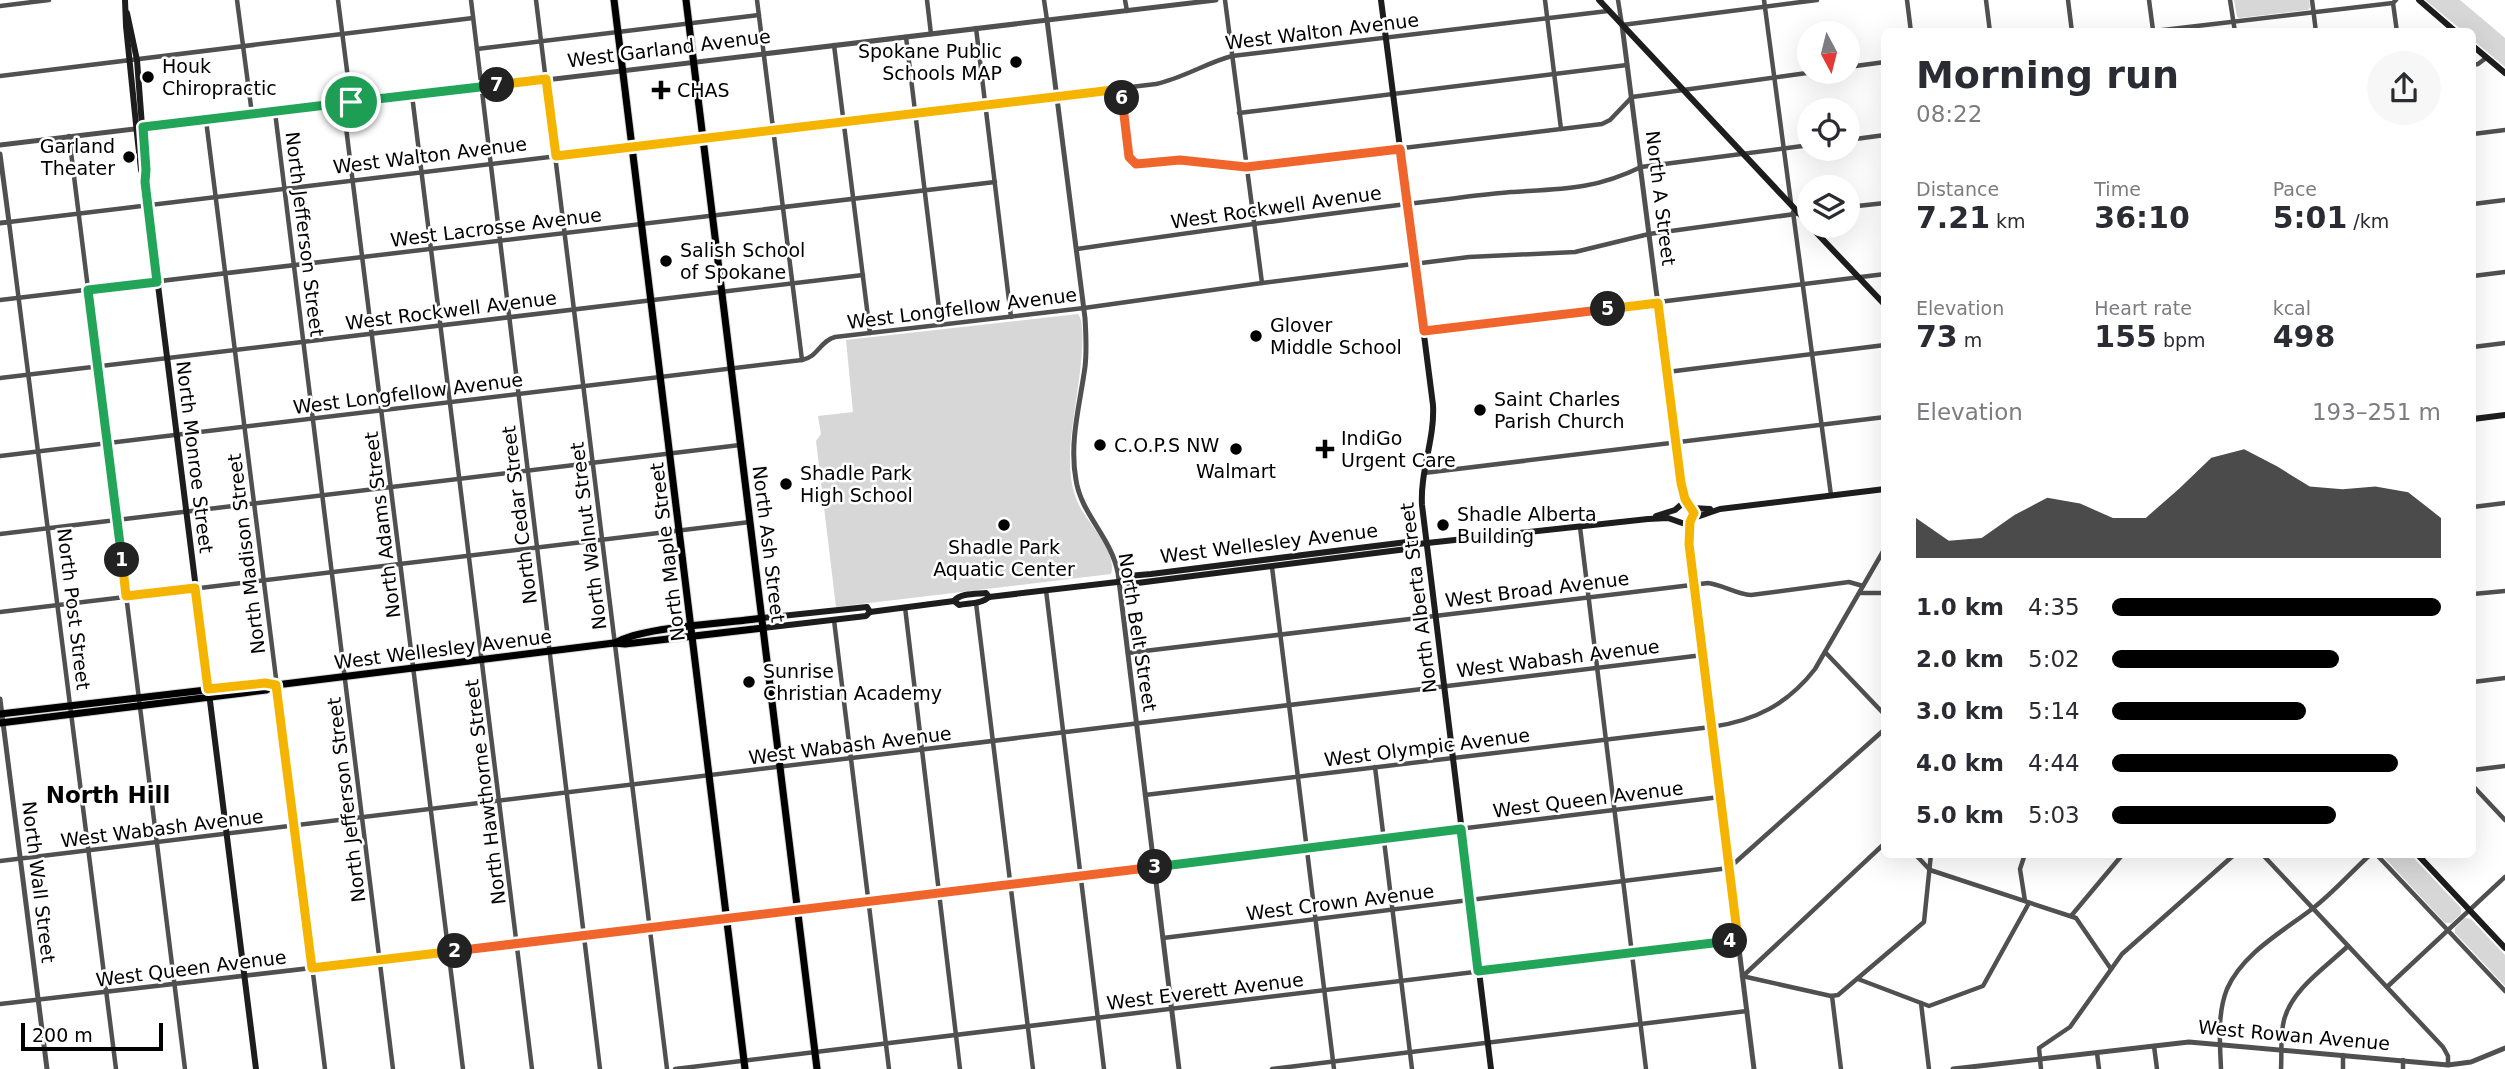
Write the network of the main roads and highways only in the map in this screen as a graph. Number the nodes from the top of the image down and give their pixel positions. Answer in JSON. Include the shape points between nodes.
{"nodes":[{"id":1,"x":125,"y":0,"type":"edge"},
{"id":2,"x":614,"y":0,"type":"edge"},
{"id":3,"x":686,"y":0,"type":"edge"},
{"id":4,"x":1381,"y":0,"type":"edge"},
{"id":5,"x":1599,"y":0,"type":"edge"},
{"id":6,"x":2419,"y":0,"type":"edge"},
{"id":7,"x":2451,"y":28,"type":"edge"},
{"id":8,"x":2476,"y":49,"type":"edge"},
{"id":9,"x":2505,"y":73,"type":"edge"},
{"id":10,"x":1797,"y":215,"type":"edge"},
{"id":11,"x":1822,"y":238,"type":"edge"},
{"id":12,"x":1881,"y":301,"type":"edge"},
{"id":13,"x":2505,"y":415,"type":"edge"},
{"id":14,"x":2476,"y":419,"type":"edge"},
{"id":15,"x":1881,"y":489,"type":"edge"},
{"id":16,"x":1690,"y":506,"type":"junction"},
{"id":17,"x":1677,"y":508,"type":"junction"},
{"id":18,"x":1720,"y":509,"type":"junction"},
{"id":19,"x":1648,"y":519,"type":"junction"},
{"id":20,"x":1692,"y":520,"type":"junction"},
{"id":21,"x":1678,"y":522,"type":"junction"},
{"id":22,"x":1422,"y":544,"type":"junction"},
{"id":23,"x":1308,"y":554,"type":"junction"},
{"id":24,"x":1327,"y":559,"type":"junction"},
{"id":25,"x":1287,"y":565,"type":"junction"},
{"id":26,"x":1122,"y":581,"type":"junction"},
{"id":27,"x":989,"y":597,"type":"junction"},
{"id":28,"x":954,"y":601,"type":"junction"},
{"id":29,"x":868,"y":609,"type":"junction"},
{"id":30,"x":762,"y":618,"type":"junction"},
{"id":31,"x":764,"y":628,"type":"junction"},
{"id":32,"x":692,"y":631,"type":"junction"},
{"id":33,"x":249,"y":685,"type":"joint"},
{"id":34,"x":276,"y":685,"type":"junction"},
{"id":35,"x":209,"y":693,"type":"junction"},
{"id":36,"x":1,"y":718,"type":"edge"},
{"id":37,"x":2421,"y":858,"type":"edge"},
{"id":38,"x":2505,"y":948,"type":"edge"},
{"id":39,"x":745,"y":1065,"type":"edge"},
{"id":40,"x":256,"y":1069,"type":"edge"},
{"id":41,"x":817,"y":1069,"type":"edge"},
{"id":42,"x":1490,"y":1069,"type":"edge"}],
"edges":[{"from":1,"to":35,"type":"main road","name":"North Monroe Street","via":[[141,170]]},
{"from":2,"to":32,"type":"main road","name":"North Maple Street"},
{"from":3,"to":30,"type":"main road","name":"North Ash Street"},
{"from":4,"to":22,"type":"main road","name":"North Alberta Street","via":[[1434,417],[1423,474]]},
{"from":5,"to":10,"type":"main road"},
{"from":6,"to":7,"type":"main road"},
{"from":8,"to":9,"type":"main road"},
{"from":11,"to":12,"type":"main road"},
{"from":13,"to":14,"type":"main road"},
{"from":15,"to":18,"type":"main road"},
{"from":16,"to":17,"type":"main road","name":"West Wellesley Avenue","via":[[1683,503]]},
{"from":16,"to":18,"type":"main road"},
{"from":16,"to":20,"type":"main road"},
{"from":17,"to":19,"type":"main road","name":"West Wellesley Avenue"},
{"from":17,"to":21,"type":"main road"},
{"from":18,"to":20,"type":"main road"},
{"from":19,"to":21,"type":"main road","name":"West Wellesley Avenue"},
{"from":19,"to":22,"type":"main road","name":"West Wellesley Avenue"},
{"from":20,"to":21,"type":"main road","name":"West Wellesley Avenue"},
{"from":22,"to":23,"type":"main road","name":"West Wellesley Avenue","via":[[1415,541]]},
{"from":22,"to":24,"type":"main road","name":"West Wellesley Avenue"},
{"from":22,"to":42,"type":"main road","name":"North Alberta Street","via":[[1435,615]]},
{"from":23,"to":24,"type":"main road"},
{"from":23,"to":25,"type":"main road"},
{"from":23,"to":26,"type":"main road","name":"West Wellesley Avenue","via":[[1128,576]]},
{"from":24,"to":25,"type":"main road","name":"West Wellesley Avenue"},
{"from":25,"to":26,"type":"main road","name":"West Wellesley Avenue","via":[[1130,584]]},
{"from":26,"to":27,"type":"main road","name":"West Wellesley Avenue"},
{"from":27,"to":28,"type":"main road","name":"West Wellesley Avenue","via":[[985,602],[959,605]]},
{"from":27,"to":28,"type":"main road","name":"West Wellesley Avenue","via":[[986,593]]},
{"from":28,"to":29,"type":"main road","name":"West Wellesley Avenue"},
{"from":29,"to":30,"type":"main road","name":"West Wellesley Avenue"},
{"from":29,"to":31,"type":"main road","name":"West Wellesley Avenue","via":[[866,616]]},
{"from":30,"to":31,"type":"main road","name":"North Ash Street"},
{"from":30,"to":32,"type":"main road","name":"West Wellesley Avenue"},
{"from":31,"to":32,"type":"main road","name":"West Wellesley Avenue"},
{"from":31,"to":41,"type":"main road","name":"North Ash Street"},
{"from":32,"to":34,"type":"main road","name":"West Wellesley Avenue","via":[[625,644]]},
{"from":32,"to":39,"type":"main road","name":"North Maple Street"},
{"from":33,"to":34,"type":"main road","name":"West Wellesley Avenue"},
{"from":33,"to":35,"type":"main road","name":"West Wellesley Avenue"},
{"from":34,"to":35,"type":"main road","name":"West Wellesley Avenue","via":[[266,690]]},
{"from":35,"to":36,"type":"main road","name":"West Wellesley Avenue"},
{"from":35,"to":40,"type":"main road","name":"North Monroe Street"},
{"from":37,"to":38,"type":"main road"}]}
